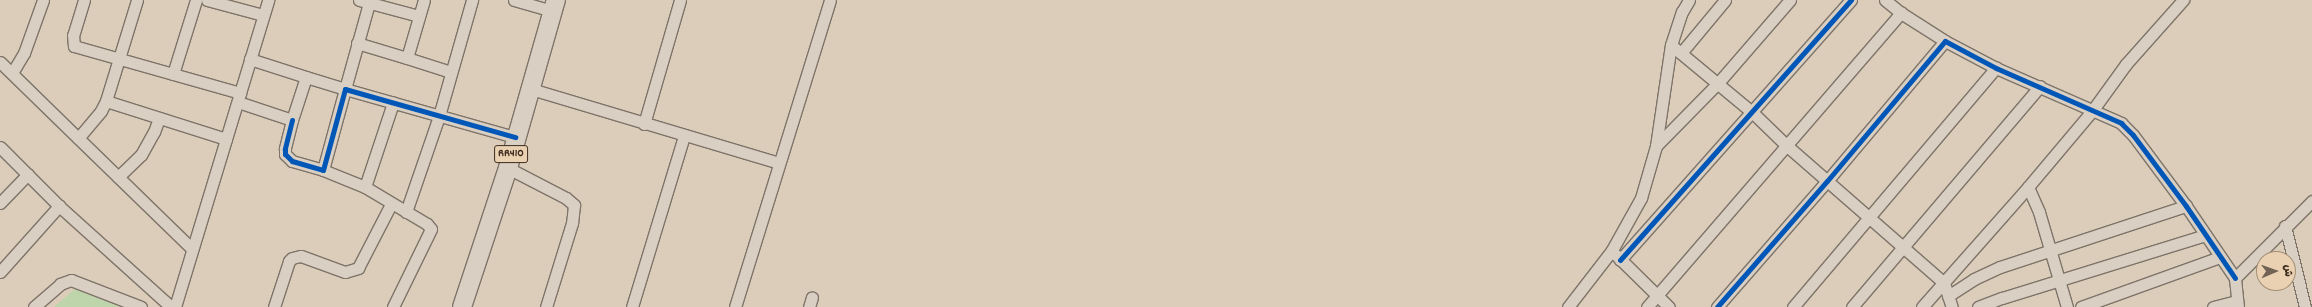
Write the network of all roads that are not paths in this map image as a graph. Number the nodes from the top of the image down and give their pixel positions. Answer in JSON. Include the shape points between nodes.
{"nodes":[{"id":1,"x":43,"y":0,"type":"edge"},
{"id":2,"x":84,"y":0,"type":"edge"},
{"id":3,"x":137,"y":0,"type":"edge"},
{"id":4,"x":196,"y":0,"type":"edge"},
{"id":5,"x":207,"y":0,"type":"edge"},
{"id":6,"x":268,"y":0,"type":"edge"},
{"id":7,"x":424,"y":0,"type":"edge"},
{"id":8,"x":472,"y":0,"type":"edge"},
{"id":9,"x":514,"y":0,"type":"edge"},
{"id":10,"x":680,"y":0,"type":"edge"},
{"id":11,"x":830,"y":0,"type":"edge"},
{"id":12,"x":1689,"y":0,"type":"edge"},
{"id":13,"x":1726,"y":0,"type":"edge"},
{"id":14,"x":1790,"y":0,"type":"edge"},
{"id":15,"x":1851,"y":0,"type":"edge"},
{"id":16,"x":1885,"y":0,"type":"edge"},
{"id":17,"x":2183,"y":0,"type":"edge"},
{"id":18,"x":364,"y":1,"type":"edge"},
{"id":19,"x":554,"y":6,"type":"edge"},
{"id":20,"x":1901,"y":13,"type":"junction"},
{"id":21,"x":263,"y":15,"type":"junction"},
{"id":22,"x":419,"y":16,"type":"junction"},
{"id":23,"x":1944,"y":41,"type":"junction"},
{"id":24,"x":357,"y":43,"type":"junction"},
{"id":25,"x":1671,"y":45,"type":"junction"},
{"id":26,"x":1681,"y":53,"type":"junction"},
{"id":27,"x":407,"y":58,"type":"junction"},
{"id":28,"x":119,"y":59,"type":"junction"},
{"id":29,"x":250,"y":59,"type":"junction"},
{"id":30,"x":0,"y":62,"type":"edge"},
{"id":31,"x":1996,"y":68,"type":"junction"},
{"id":32,"x":451,"y":72,"type":"junction"},
{"id":33,"x":12,"y":73,"type":"junction"},
{"id":34,"x":173,"y":74,"type":"junction"},
{"id":35,"x":306,"y":77,"type":"junction"},
{"id":36,"x":1718,"y":83,"type":"junction"},
{"id":37,"x":2040,"y":86,"type":"junction"},
{"id":38,"x":345,"y":89,"type":"junction"},
{"id":39,"x":531,"y":89,"type":"junction"},
{"id":40,"x":239,"y":97,"type":"junction"},
{"id":41,"x":106,"y":101,"type":"junction"},
{"id":42,"x":393,"y":103,"type":"junction"},
{"id":43,"x":2092,"y":111,"type":"junction"},
{"id":44,"x":1752,"y":113,"type":"junction"},
{"id":45,"x":439,"y":116,"type":"junction"},
{"id":46,"x":159,"y":118,"type":"junction"},
{"id":47,"x":292,"y":120,"type":"junction"},
{"id":48,"x":644,"y":124,"type":"junction"},
{"id":49,"x":684,"y":136,"type":"junction"},
{"id":50,"x":515,"y":137,"type":"junction"},
{"id":51,"x":78,"y":138,"type":"junction"},
{"id":52,"x":226,"y":139,"type":"junction"},
{"id":53,"x":1786,"y":145,"type":"junction"},
{"id":54,"x":1656,"y":146,"type":"junction"},
{"id":55,"x":0,"y":147,"type":"edge"},
{"id":56,"x":779,"y":163,"type":"junction"},
{"id":57,"x":508,"y":168,"type":"junction"},
{"id":58,"x":323,"y":170,"type":"junction"},
{"id":59,"x":28,"y":174,"type":"junction"},
{"id":60,"x":118,"y":177,"type":"junction"},
{"id":61,"x":1827,"y":181,"type":"junction"},
{"id":62,"x":365,"y":187,"type":"junction"},
{"id":63,"x":2028,"y":187,"type":"junction"},
{"id":64,"x":2312,"y":201,"type":"edge"},
{"id":65,"x":0,"y":203,"type":"edge"},
{"id":66,"x":391,"y":204,"type":"junction"},
{"id":67,"x":59,"y":206,"type":"junction"},
{"id":68,"x":2186,"y":206,"type":"junction"},
{"id":69,"x":406,"y":212,"type":"junction"},
{"id":70,"x":1870,"y":218,"type":"junction"},
{"id":71,"x":2285,"y":226,"type":"junction"},
{"id":72,"x":2205,"y":235,"type":"junction"},
{"id":73,"x":1904,"y":247,"type":"junction"},
{"id":74,"x":192,"y":249,"type":"junction"},
{"id":75,"x":1612,"y":250,"type":"junction"},
{"id":76,"x":2051,"y":251,"type":"junction"},
{"id":77,"x":2220,"y":258,"type":"junction"},
{"id":78,"x":1620,"y":260,"type":"junction"},
{"id":79,"x":0,"y":272,"type":"edge"},
{"id":80,"x":2235,"y":278,"type":"junction"},
{"id":81,"x":2060,"y":280,"type":"junction"},
{"id":82,"x":1944,"y":283,"type":"junction"},
{"id":83,"x":1657,"y":296,"type":"junction"},
{"id":84,"x":1948,"y":296,"type":"junction"},
{"id":85,"x":2237,"y":304,"type":"edge"},
{"id":86,"x":34,"y":307,"type":"edge"},
{"id":87,"x":141,"y":307,"type":"edge"},
{"id":88,"x":171,"y":307,"type":"edge"},
{"id":89,"x":175,"y":307,"type":"edge"},
{"id":90,"x":274,"y":307,"type":"edge"},
{"id":91,"x":393,"y":307,"type":"edge"},
{"id":92,"x":462,"y":307,"type":"edge"},
{"id":93,"x":546,"y":307,"type":"edge"},
{"id":94,"x":632,"y":307,"type":"edge"},
{"id":95,"x":735,"y":307,"type":"edge"},
{"id":96,"x":1568,"y":307,"type":"edge"},
{"id":97,"x":1647,"y":307,"type":"edge"},
{"id":98,"x":1669,"y":307,"type":"edge"},
{"id":99,"x":1717,"y":307,"type":"edge"},
{"id":100,"x":1793,"y":307,"type":"edge"},
{"id":101,"x":1852,"y":307,"type":"edge"},
{"id":102,"x":1922,"y":307,"type":"edge"},
{"id":103,"x":1952,"y":307,"type":"edge"},
{"id":104,"x":1978,"y":307,"type":"edge"},
{"id":105,"x":2067,"y":307,"type":"edge"},
{"id":106,"x":2081,"y":307,"type":"edge"},
{"id":107,"x":2213,"y":307,"type":"edge"},
{"id":108,"x":2306,"y":307,"type":"edge"}],
"edges":[{"from":1,"to":33,"type":"street","via":[[24,53]]},
{"from":2,"to":28,"type":"street","via":[[73,35],[74,46]]},
{"from":3,"to":28,"type":"street"},
{"from":4,"to":34,"type":"street"},
{"from":5,"to":21,"type":"street"},
{"from":6,"to":21,"type":"street"},
{"from":7,"to":22,"type":"street"},
{"from":8,"to":32,"type":"street"},
{"from":9,"to":19,"type":"street"},
{"from":10,"to":48,"type":"street"},
{"from":11,"to":56,"type":"street"},
{"from":12,"to":25,"type":"street","via":[[1682,12]]},
{"from":13,"to":26,"type":"street"},
{"from":14,"to":36,"type":"street"},
{"from":15,"to":44,"type":"street"},
{"from":16,"to":20,"type":"street"},
{"from":17,"to":43,"type":"street","via":[[2126,64]]},
{"from":18,"to":22,"type":"street"},
{"from":18,"to":24,"type":"street"},
{"from":19,"to":39,"type":"highway","number":"RR410"},
{"from":20,"to":23,"type":"street"},
{"from":20,"to":53,"type":"street"},
{"from":21,"to":29,"type":"street"},
{"from":22,"to":27,"type":"street"},
{"from":23,"to":31,"type":"street"},
{"from":23,"to":61,"type":"street"},
{"from":24,"to":27,"type":"street"},
{"from":24,"to":38,"type":"street"},
{"from":25,"to":26,"type":"street"},
{"from":25,"to":54,"type":"street"},
{"from":26,"to":36,"type":"street"},
{"from":27,"to":32,"type":"street"},
{"from":28,"to":34,"type":"street"},
{"from":28,"to":41,"type":"street"},
{"from":29,"to":35,"type":"street"},
{"from":29,"to":40,"type":"street"},
{"from":30,"to":33,"type":"street"},
{"from":31,"to":37,"type":"street"},
{"from":31,"to":70,"type":"street"},
{"from":32,"to":45,"type":"street"},
{"from":33,"to":51,"type":"street"},
{"from":34,"to":40,"type":"street"},
{"from":35,"to":38,"type":"street"},
{"from":35,"to":47,"type":"street"},
{"from":36,"to":44,"type":"street"},
{"from":36,"to":54,"type":"street"},
{"from":37,"to":43,"type":"street"},
{"from":37,"to":73,"type":"street"},
{"from":38,"to":42,"type":"street"},
{"from":38,"to":58,"type":"street"},
{"from":39,"to":48,"type":"street"},
{"from":39,"to":50,"type":"highway","number":"RR410"},
{"from":40,"to":47,"type":"street"},
{"from":40,"to":52,"type":"street"},
{"from":41,"to":46,"type":"street"},
{"from":41,"to":51,"type":"street","via":[[101,111]]},
{"from":42,"to":45,"type":"street"},
{"from":42,"to":62,"type":"street"},
{"from":43,"to":63,"type":"street"},
{"from":43,"to":68,"type":"street","via":[[2121,124],[2133,135]]},
{"from":44,"to":53,"type":"street"},
{"from":44,"to":78,"type":"street"},
{"from":45,"to":50,"type":"street"},
{"from":45,"to":69,"type":"street"},
{"from":46,"to":52,"type":"street"},
{"from":46,"to":60,"type":"street","via":[[141,155]]},
{"from":47,"to":58,"type":"street","via":[[285,154],[292,161]]},
{"from":48,"to":49,"type":"street"},
{"from":49,"to":56,"type":"street"},
{"from":49,"to":94,"type":"street"},
{"from":50,"to":57,"type":"highway","number":"RR410"},
{"from":51,"to":60,"type":"street"},
{"from":52,"to":74,"type":"street"},
{"from":53,"to":61,"type":"street"},
{"from":53,"to":83,"type":"street"},
{"from":54,"to":75,"type":"street","via":[[1641,198]]},
{"from":55,"to":59,"type":"street"},
{"from":56,"to":95,"type":"street"},
{"from":57,"to":92,"type":"highway","number":"RR410"},
{"from":57,"to":93,"type":"street","via":[[566,198],[574,205],[572,223]]},
{"from":58,"to":62,"type":"street"},
{"from":59,"to":65,"type":"street"},
{"from":59,"to":67,"type":"street"},
{"from":60,"to":74,"type":"street"},
{"from":61,"to":70,"type":"street"},
{"from":61,"to":99,"type":"street"},
{"from":62,"to":66,"type":"street"},
{"from":63,"to":76,"type":"street"},
{"from":63,"to":82,"type":"street"},
{"from":64,"to":71,"type":"street"},
{"from":66,"to":69,"type":"street"},
{"from":66,"to":90,"type":"street","via":[[358,268],[345,272],[301,256],[292,258]]},
{"from":67,"to":79,"type":"street"},
{"from":67,"to":88,"type":"street"},
{"from":68,"to":72,"type":"street"},
{"from":68,"to":76,"type":"street"},
{"from":69,"to":91,"type":"street","via":[[427,224],[431,232]]},
{"from":70,"to":73,"type":"street"},
{"from":70,"to":100,"type":"street"},
{"from":71,"to":80,"type":"street"},
{"from":71,"to":108,"type":"street"},
{"from":72,"to":77,"type":"street"},
{"from":72,"to":81,"type":"street"},
{"from":73,"to":82,"type":"street"},
{"from":73,"to":101,"type":"street"},
{"from":74,"to":89,"type":"street"},
{"from":75,"to":78,"type":"street"},
{"from":75,"to":96,"type":"street"},
{"from":76,"to":81,"type":"street"},
{"from":76,"to":84,"type":"street","via":[[2000,267],[1974,279]]},
{"from":77,"to":80,"type":"street"},
{"from":77,"to":106,"type":"street"},
{"from":78,"to":83,"type":"street"},
{"from":80,"to":85,"type":"street"},
{"from":81,"to":104,"type":"street"},
{"from":81,"to":105,"type":"street"},
{"from":82,"to":84,"type":"street"},
{"from":82,"to":102,"type":"street"},
{"from":83,"to":97,"type":"street"},
{"from":83,"to":98,"type":"street"},
{"from":84,"to":103,"type":"street"},
{"from":85,"to":107,"type":"street"},
{"from":86,"to":87,"type":"street","via":[[60,284],[70,280]]}]}
